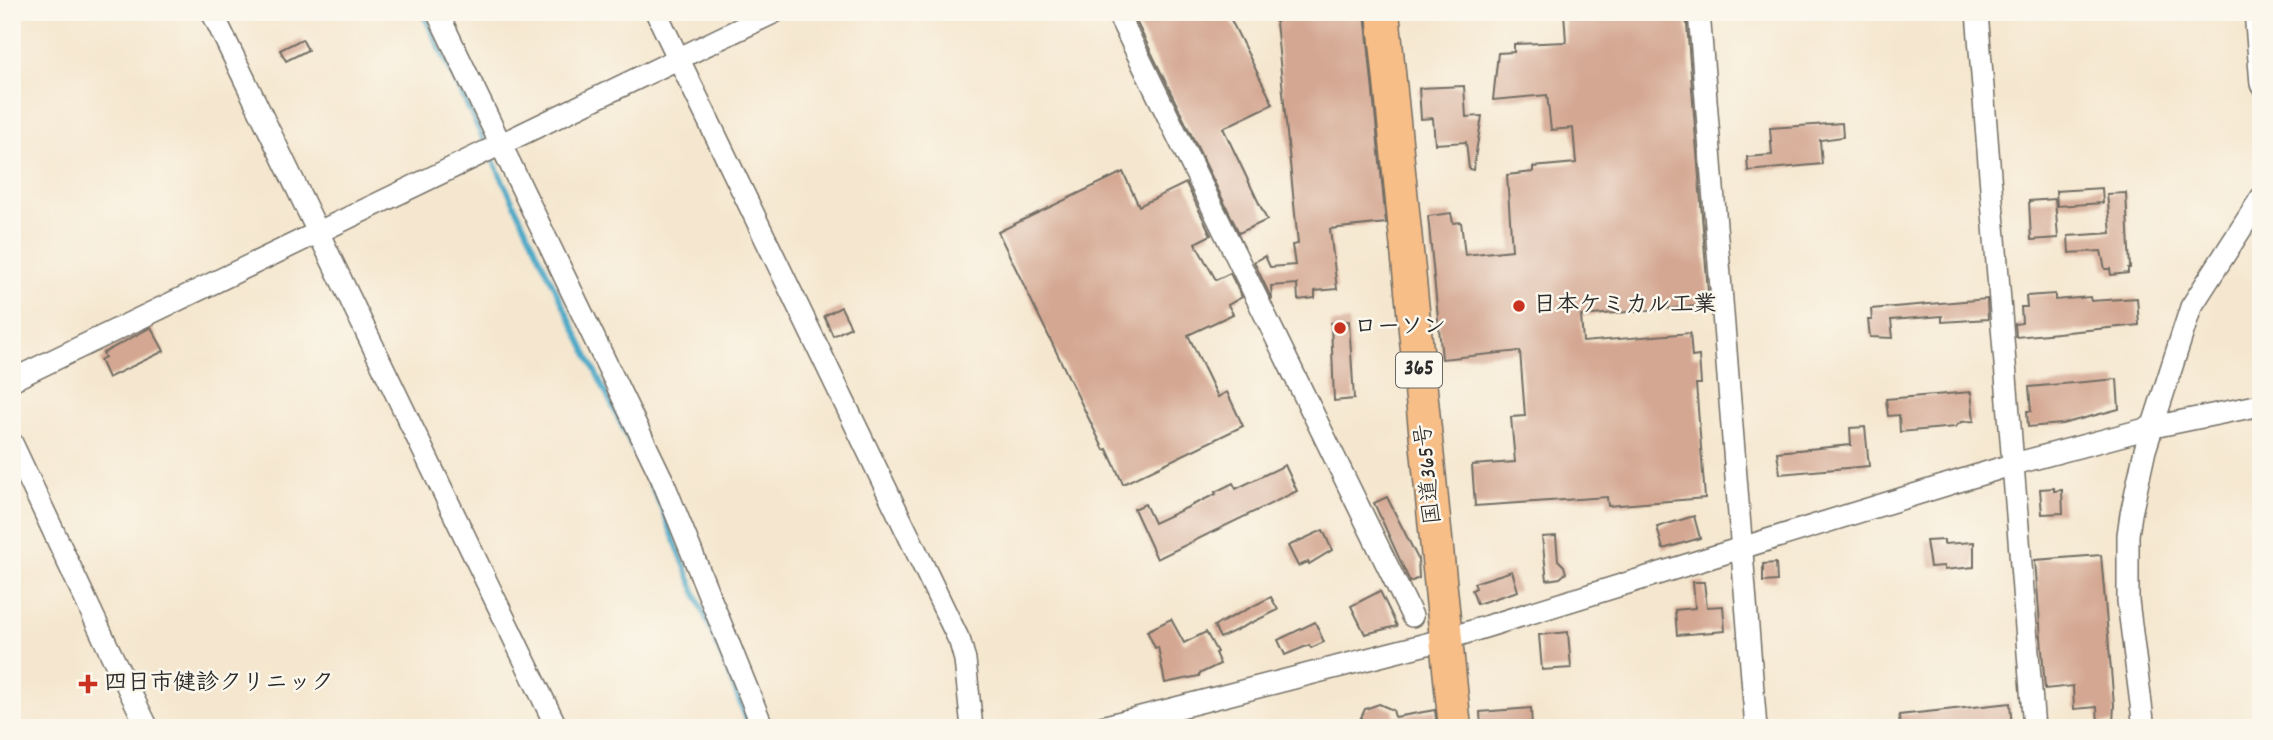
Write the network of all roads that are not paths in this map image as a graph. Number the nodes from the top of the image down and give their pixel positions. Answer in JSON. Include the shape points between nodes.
{"nodes":[{"id":1,"x":212,"y":12,"type":"edge"},
{"id":2,"x":437,"y":12,"type":"edge"},
{"id":3,"x":656,"y":12,"type":"edge"},
{"id":4,"x":775,"y":12,"type":"edge"},
{"id":5,"x":1117,"y":12,"type":"edge"},
{"id":6,"x":1383,"y":12,"type":"edge"},
{"id":7,"x":1699,"y":12,"type":"edge"},
{"id":8,"x":1977,"y":12,"type":"edge"},
{"id":9,"x":2255,"y":12,"type":"edge"},
{"id":10,"x":679,"y":59,"type":"junction"},
{"id":11,"x":2261,"y":84,"type":"edge"},
{"id":12,"x":499,"y":145,"type":"junction"},
{"id":13,"x":2261,"y":198,"type":"edge"},
{"id":14,"x":317,"y":232,"type":"junction"},
{"id":15,"x":12,"y":380,"type":"edge"},
{"id":16,"x":2261,"y":405,"type":"edge"},
{"id":17,"x":2153,"y":427,"type":"junction"},
{"id":18,"x":12,"y":443,"type":"edge"},
{"id":19,"x":2014,"y":464,"type":"junction"},
{"id":20,"x":1741,"y":548,"type":"junction"},
{"id":21,"x":1412,"y":616,"type":"dead end"},
{"id":22,"x":1447,"y":639,"type":"junction"},
{"id":23,"x":2139,"y":689,"type":"junction"},
{"id":24,"x":1162,"y":719,"type":"edge"},
{"id":25,"x":148,"y":728,"type":"edge"},
{"id":26,"x":557,"y":728,"type":"edge"},
{"id":27,"x":763,"y":728,"type":"edge"},
{"id":28,"x":971,"y":728,"type":"edge"},
{"id":29,"x":1097,"y":728,"type":"edge"},
{"id":30,"x":1455,"y":728,"type":"edge"},
{"id":31,"x":1756,"y":728,"type":"edge"},
{"id":32,"x":2034,"y":728,"type":"edge"},
{"id":33,"x":2137,"y":728,"type":"edge"},
{"id":34,"x":2144,"y":728,"type":"edge"}],
"edges":[{"from":1,"to":14,"type":"street"},
{"from":2,"to":12,"type":"street"},
{"from":3,"to":10,"type":"street"},
{"from":4,"to":10,"type":"street"},
{"from":5,"to":21,"type":"street"},
{"from":6,"to":22,"type":"highway","name":"国道365号","number":"365"},
{"from":7,"to":20,"type":"street"},
{"from":8,"to":19,"type":"street"},
{"from":9,"to":11,"type":"street"},
{"from":10,"to":12,"type":"street"},
{"from":10,"to":28,"type":"street","via":[[960,642]]},
{"from":12,"to":14,"type":"street"},
{"from":12,"to":27,"type":"street","via":[[662,479]]},
{"from":13,"to":17,"type":"street","via":[[2191,307]]},
{"from":14,"to":15,"type":"street"},
{"from":14,"to":26,"type":"street"},
{"from":16,"to":17,"type":"street"},
{"from":17,"to":19,"type":"street"},
{"from":17,"to":23,"type":"street","via":[[2128,535],[2128,601]]},
{"from":18,"to":25,"type":"street"},
{"from":19,"to":20,"type":"street"},
{"from":19,"to":32,"type":"street"},
{"from":20,"to":22,"type":"street"},
{"from":20,"to":31,"type":"street"},
{"from":22,"to":24,"type":"street"},
{"from":22,"to":30,"type":"highway","name":"国道365号","number":"365"},
{"from":23,"to":33,"type":"street"},
{"from":23,"to":34,"type":"street"},
{"from":24,"to":29,"type":"street"}]}
